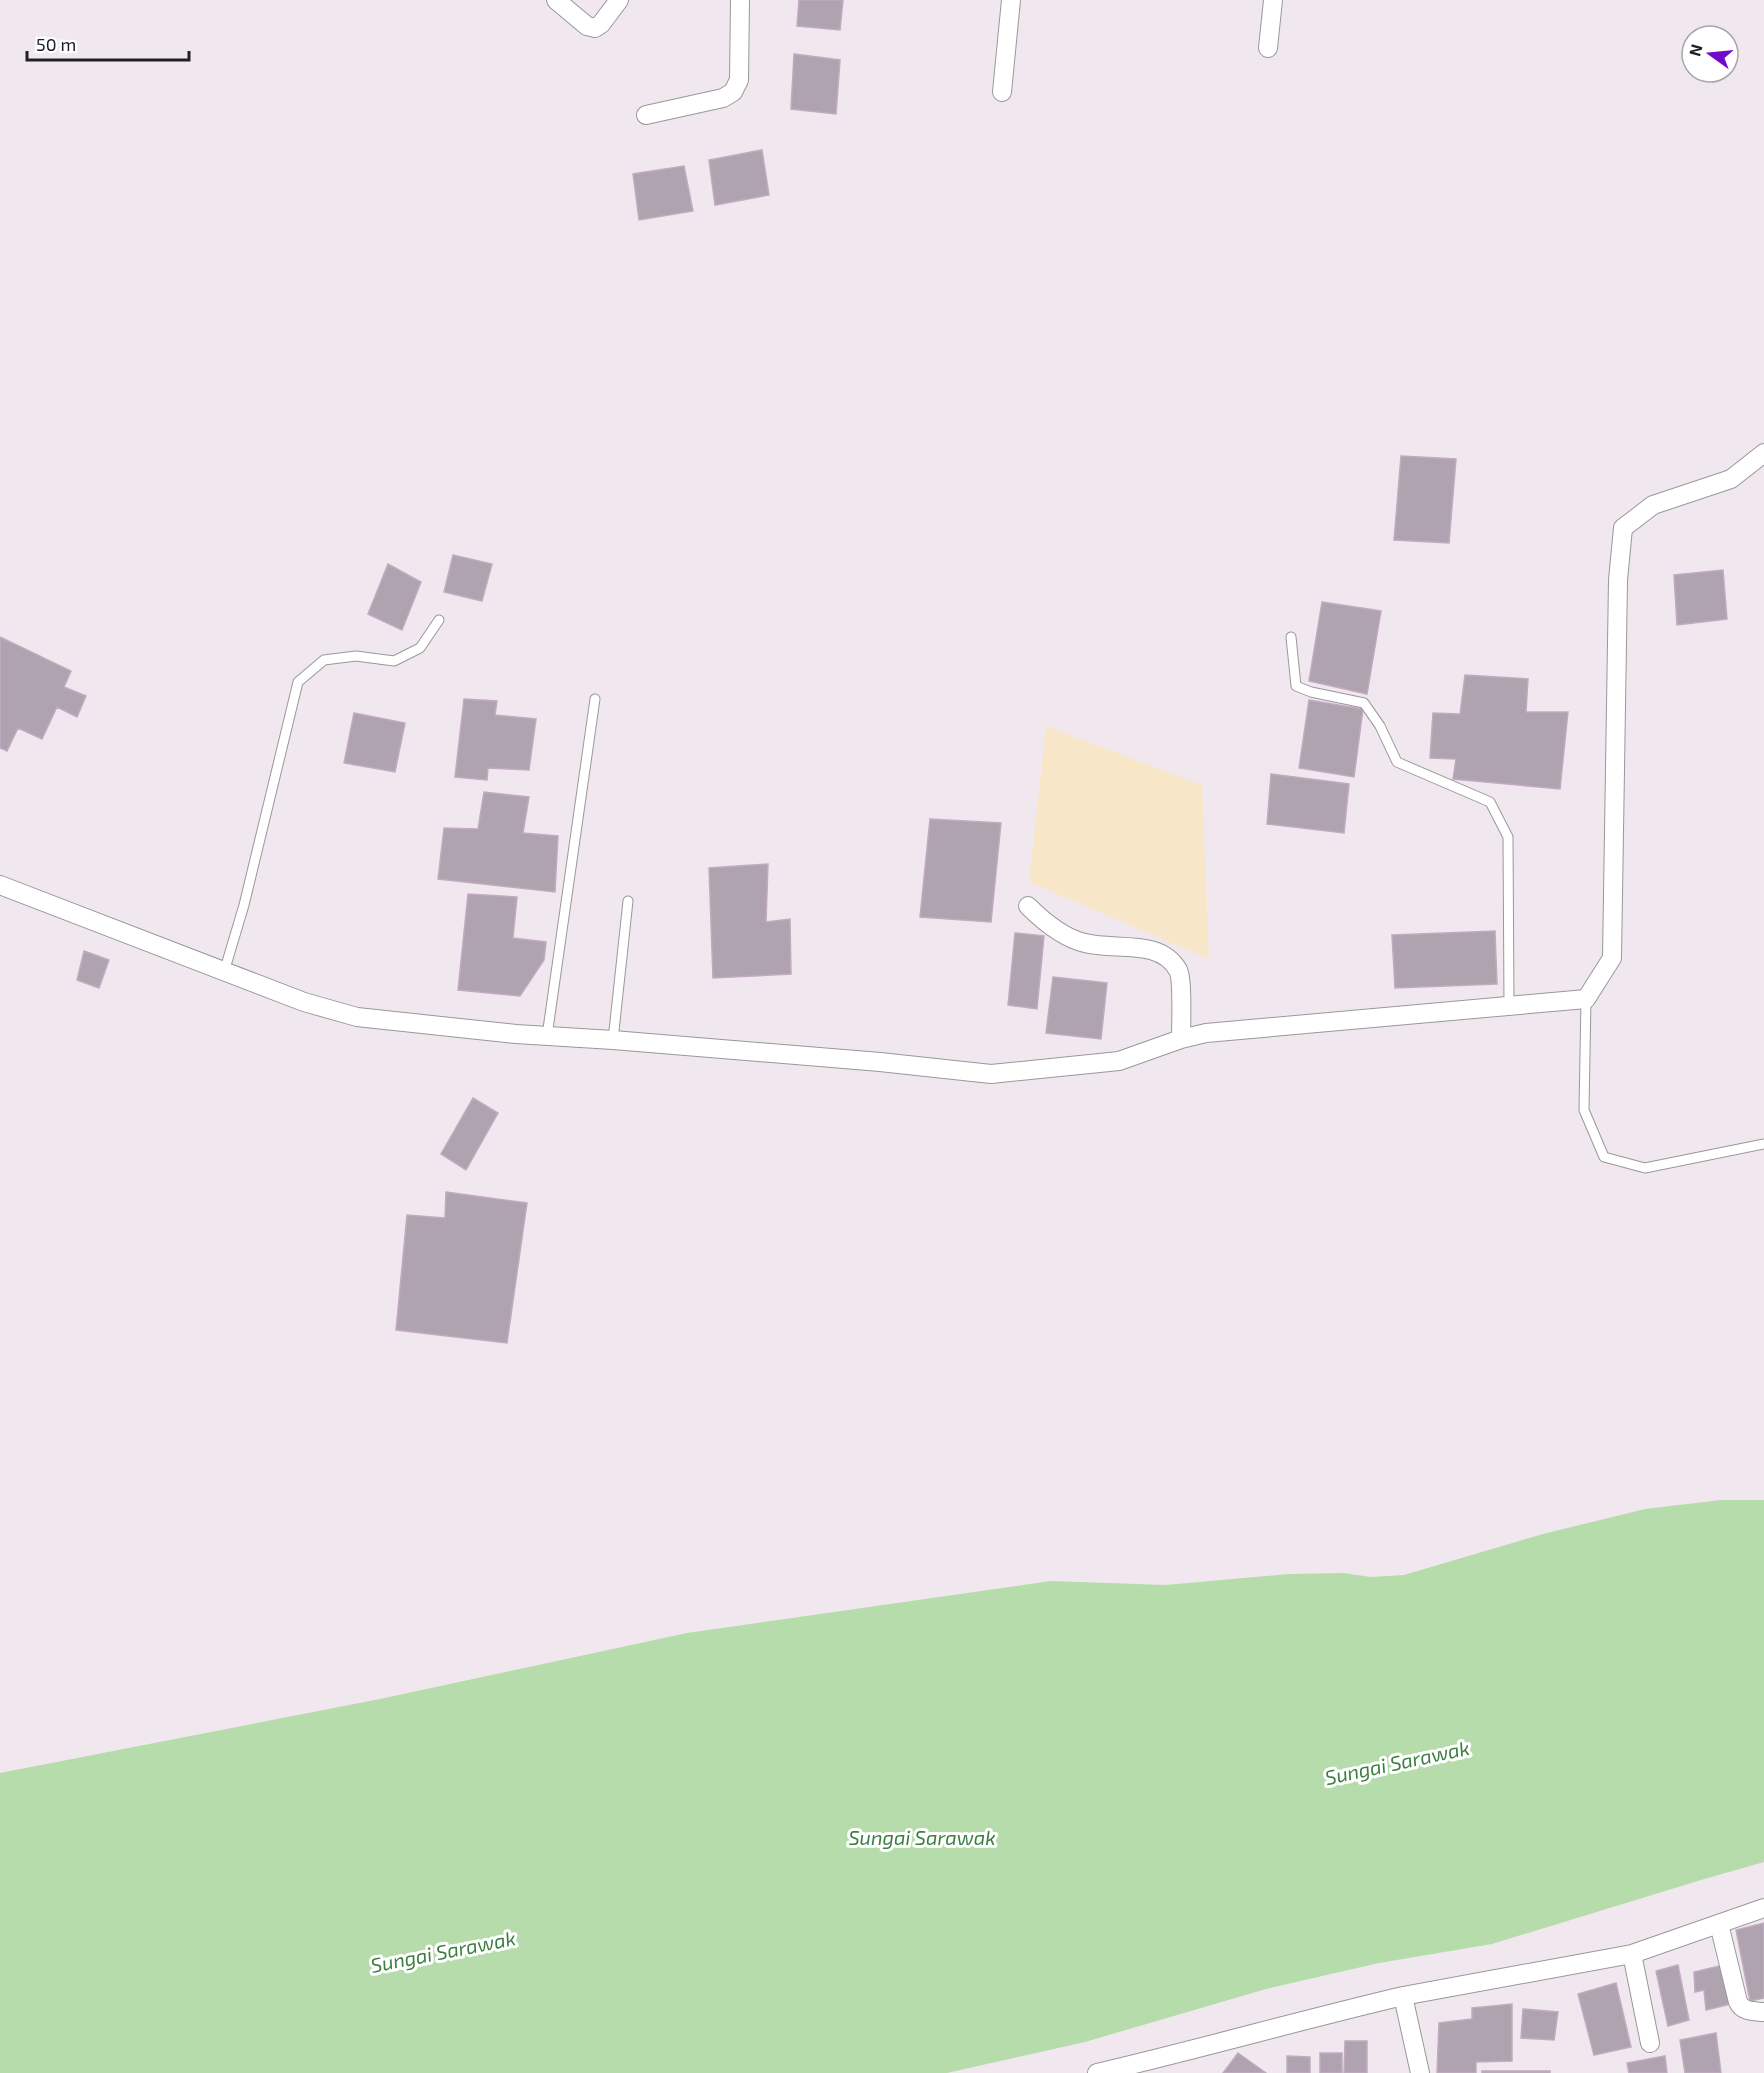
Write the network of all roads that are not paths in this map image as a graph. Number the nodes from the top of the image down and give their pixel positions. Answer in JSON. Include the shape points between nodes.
{"nodes":[{"id":1,"x":556,"y":0,"type":"edge"},
{"id":2,"x":619,"y":0,"type":"edge"},
{"id":3,"x":740,"y":0,"type":"edge"},
{"id":4,"x":1011,"y":0,"type":"edge"},
{"id":5,"x":1273,"y":0,"type":"edge"},
{"id":6,"x":1268,"y":48,"type":"dead end"},
{"id":7,"x":1002,"y":92,"type":"dead end"},
{"id":8,"x":646,"y":115,"type":"dead end"},
{"id":9,"x":1764,"y":453,"type":"edge"},
{"id":10,"x":438,"y":620,"type":"dead end"},
{"id":11,"x":1291,"y":637,"type":"dead end"},
{"id":12,"x":595,"y":699,"type":"dead end"},
{"id":13,"x":0,"y":885,"type":"edge"},
{"id":14,"x":628,"y":901,"type":"dead end"},
{"id":15,"x":1028,"y":906,"type":"dead end"},
{"id":16,"x":224,"y":972,"type":"junction"},
{"id":17,"x":1586,"y":999,"type":"junction"},
{"id":18,"x":1509,"y":1006,"type":"junction"},
{"id":19,"x":547,"y":1036,"type":"junction"},
{"id":20,"x":1181,"y":1039,"type":"junction"},
{"id":21,"x":613,"y":1040,"type":"junction"},
{"id":22,"x":1764,"y":1144,"type":"edge"},
{"id":23,"x":1764,"y":1908,"type":"edge"},
{"id":24,"x":1719,"y":1924,"type":"junction"},
{"id":25,"x":1632,"y":1954,"type":"junction"},
{"id":26,"x":1403,"y":1996,"type":"junction"},
{"id":27,"x":1764,"y":2012,"type":"edge"},
{"id":28,"x":1650,"y":2043,"type":"dead end"},
{"id":29,"x":1167,"y":2065,"type":"edge"},
{"id":30,"x":1097,"y":2073,"type":"edge"},
{"id":31,"x":1420,"y":2073,"type":"edge"}],
"edges":[{"from":1,"to":2,"type":"street","via":[[587,26],[595,28]]},
{"from":3,"to":8,"type":"street","via":[[739,80],[733,92],[723,98]]},
{"from":4,"to":7,"type":"street"},
{"from":5,"to":6,"type":"street"},
{"from":9,"to":17,"type":"street","via":[[1731,479],[1653,505],[1623,528],[1618,580],[1612,958]]},
{"from":10,"to":16,"type":"lane","via":[[420,648],[394,661],[356,656],[324,660],[298,682]]},
{"from":11,"to":18,"type":"lane","via":[[1296,686],[1364,703],[1397,762],[1490,802],[1508,837]]},
{"from":12,"to":19,"type":"lane"},
{"from":13,"to":16,"type":"street"},
{"from":14,"to":21,"type":"lane"},
{"from":15,"to":20,"type":"street","via":[[1046,923],[1085,943],[1147,949],[1169,959],[1180,972]]},
{"from":16,"to":19,"type":"street","via":[[357,1017]]},
{"from":17,"to":18,"type":"street"},
{"from":17,"to":22,"type":"lane","via":[[1584,1110],[1604,1157],[1645,1168]]},
{"from":18,"to":20,"type":"street","via":[[1206,1033]]},
{"from":19,"to":21,"type":"street"},
{"from":20,"to":21,"type":"street","via":[[1119,1061],[991,1074]]},
{"from":23,"to":24,"type":"street"},
{"from":24,"to":25,"type":"street"},
{"from":24,"to":27,"type":"street","via":[[1738,2002],[1747,2010]]},
{"from":25,"to":26,"type":"street"},
{"from":25,"to":28,"type":"street"},
{"from":26,"to":29,"type":"street","via":[[1312,2017]]},
{"from":26,"to":31,"type":"street"},
{"from":29,"to":30,"type":"street"}]}
